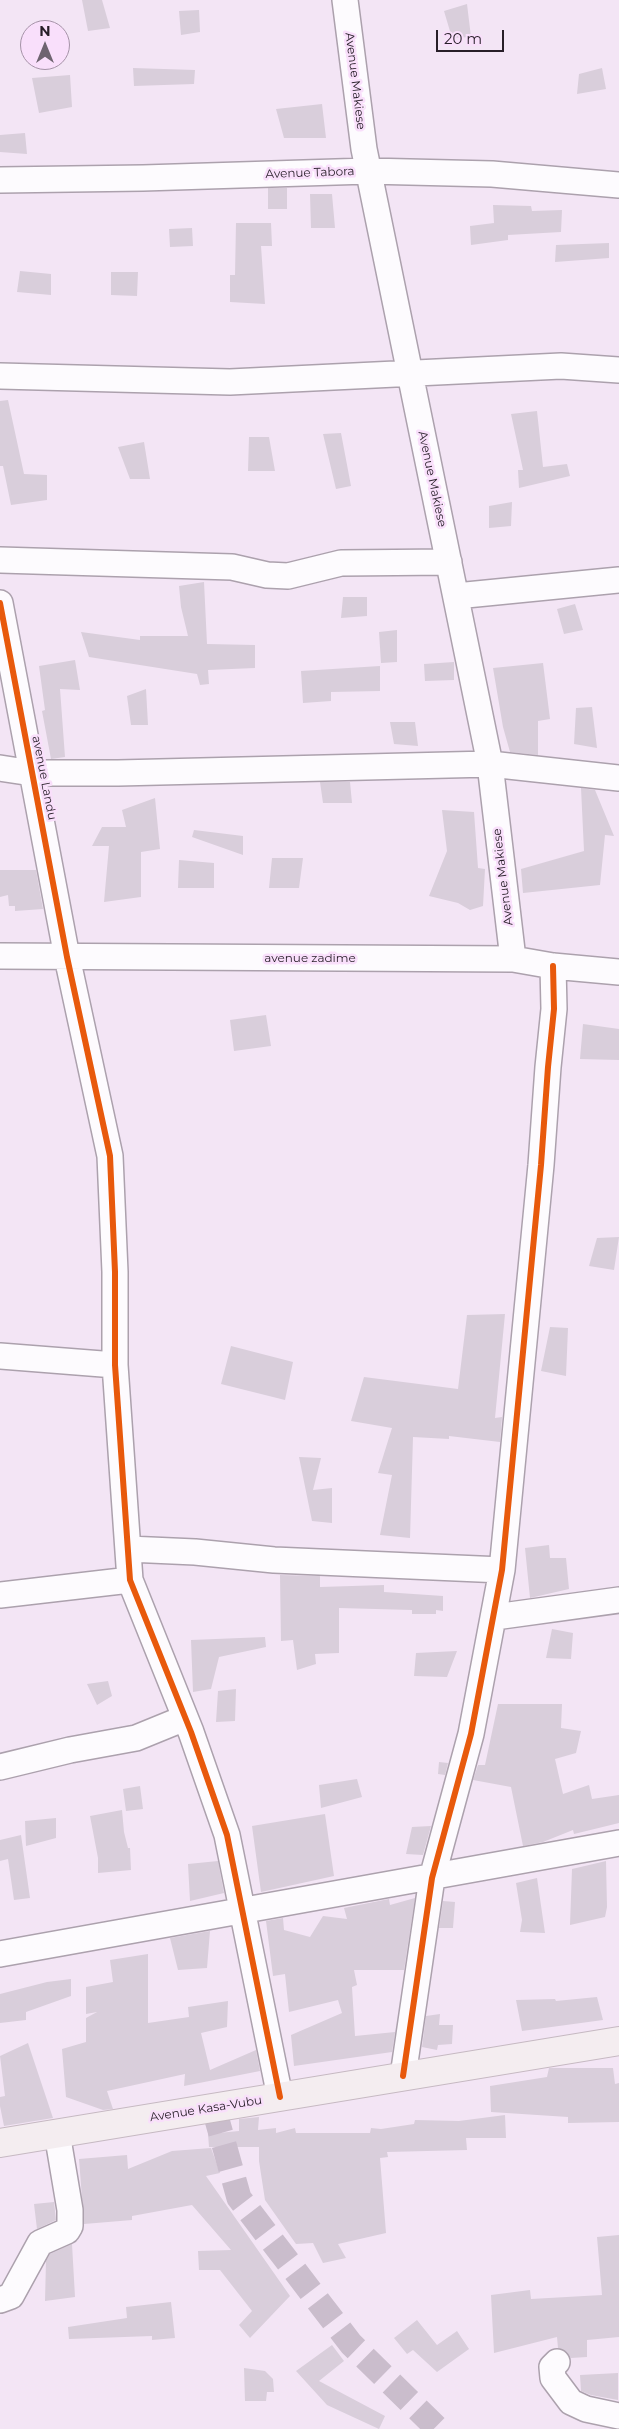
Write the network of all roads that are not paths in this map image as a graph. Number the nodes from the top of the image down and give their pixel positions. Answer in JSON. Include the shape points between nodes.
{"nodes":[{"id":1,"x":344,"y":0,"type":"edge"},
{"id":2,"x":368,"y":171,"type":"junction"},
{"id":3,"x":0,"y":180,"type":"edge"},
{"id":4,"x":619,"y":185,"type":"edge"},
{"id":5,"x":619,"y":370,"type":"edge"},
{"id":6,"x":410,"y":374,"type":"junction"},
{"id":7,"x":0,"y":376,"type":"edge"},
{"id":8,"x":0,"y":560,"type":"edge"},
{"id":9,"x":449,"y":562,"type":"junction"},
{"id":10,"x":619,"y":580,"type":"edge"},
{"id":11,"x":456,"y":596,"type":"junction"},
{"id":12,"x":0,"y":603,"type":"edge"},
{"id":13,"x":490,"y":764,"type":"junction"},
{"id":14,"x":0,"y":768,"type":"edge"},
{"id":15,"x":32,"y":773,"type":"junction"},
{"id":16,"x":619,"y":778,"type":"edge"},
{"id":17,"x":0,"y":956,"type":"edge"},
{"id":18,"x":67,"y":957,"type":"junction"},
{"id":19,"x":513,"y":958,"type":"junction"},
{"id":20,"x":553,"y":966,"type":"junction"},
{"id":21,"x":619,"y":972,"type":"edge"},
{"id":22,"x":0,"y":1356,"type":"edge"},
{"id":23,"x":115,"y":1365,"type":"junction"},
{"id":24,"x":128,"y":1549,"type":"junction"},
{"id":25,"x":502,"y":1570,"type":"junction"},
{"id":26,"x":130,"y":1580,"type":"junction"},
{"id":27,"x":0,"y":1595,"type":"edge"},
{"id":28,"x":619,"y":1600,"type":"edge"},
{"id":29,"x":495,"y":1617,"type":"junction"},
{"id":30,"x":185,"y":1718,"type":"junction"},
{"id":31,"x":0,"y":1767,"type":"edge"},
{"id":32,"x":619,"y":1843,"type":"edge"},
{"id":33,"x":432,"y":1878,"type":"junction"},
{"id":34,"x":241,"y":1912,"type":"junction"},
{"id":35,"x":0,"y":1954,"type":"edge"},
{"id":36,"x":619,"y":2041,"type":"edge"},
{"id":37,"x":403,"y":2076,"type":"junction"},
{"id":38,"x":280,"y":2096,"type":"junction"},
{"id":39,"x":57,"y":2132,"type":"junction"},
{"id":40,"x":0,"y":2143,"type":"edge"},
{"id":41,"x":0,"y":2300,"type":"edge"},
{"id":42,"x":557,"y":2362,"type":"dead end"},
{"id":43,"x":619,"y":2416,"type":"edge"}],
"edges":[{"from":1,"to":2,"type":"street","name":"Avenue Makiese"},
{"from":2,"to":3,"type":"street","name":"Avenue Tabora"},
{"from":2,"to":4,"type":"street","name":"Avenue Tabora","via":[[492,174]]},
{"from":2,"to":6,"type":"street","name":"Avenue Makiese"},
{"from":5,"to":6,"type":"street","via":[[561,366]]},
{"from":6,"to":7,"type":"street","via":[[230,382]]},
{"from":6,"to":9,"type":"street","name":"Avenue Makiese"},
{"from":8,"to":9,"type":"street","via":[[232,567],[288,576],[340,563]]},
{"from":9,"to":11,"type":"street","name":"Avenue Makiese"},
{"from":10,"to":11,"type":"street"},
{"from":11,"to":13,"type":"street","name":"Avenue Makiese"},
{"from":12,"to":15,"type":"street","name":"avenue Landu"},
{"from":13,"to":15,"type":"street"},
{"from":13,"to":16,"type":"street"},
{"from":13,"to":19,"type":"street","name":"Avenue Makiese"},
{"from":14,"to":15,"type":"street"},
{"from":15,"to":18,"type":"street","name":"avenue Landu"},
{"from":17,"to":18,"type":"street","name":"avenue zadime"},
{"from":18,"to":19,"type":"street","name":"avenue zadime"},
{"from":18,"to":23,"type":"street","name":"avenue Landu","via":[[110,1156]]},
{"from":19,"to":20,"type":"street","name":"avenue zadime"},
{"from":20,"to":21,"type":"street","name":"avenue zadime"},
{"from":20,"to":25,"type":"street","via":[[554,1009],[542,1164]]},
{"from":22,"to":23,"type":"street"},
{"from":23,"to":24,"type":"street","name":"avenue Landu"},
{"from":24,"to":25,"type":"street","via":[[274,1560]]},
{"from":24,"to":26,"type":"street","name":"avenue Landu"},
{"from":25,"to":29,"type":"street"},
{"from":26,"to":27,"type":"street"},
{"from":26,"to":30,"type":"street","name":"avenue Landu"},
{"from":28,"to":29,"type":"street"},
{"from":29,"to":33,"type":"street","via":[[471,1734]]},
{"from":30,"to":31,"type":"street","via":[[136,1738]]},
{"from":30,"to":34,"type":"street","name":"avenue Landu","via":[[227,1835]]},
{"from":32,"to":33,"type":"street"},
{"from":33,"to":34,"type":"street"},
{"from":33,"to":37,"type":"street"},
{"from":34,"to":35,"type":"street"},
{"from":34,"to":38,"type":"street","name":"avenue Landu"},
{"from":36,"to":37,"type":"highway","name":"Avenue Kasa-Vubu"},
{"from":37,"to":38,"type":"highway","name":"Avenue Kasa-Vubu"},
{"from":38,"to":39,"type":"highway","name":"Avenue Kasa-Vubu"},
{"from":39,"to":40,"type":"highway","name":"Avenue Kasa-Vubu"},
{"from":39,"to":41,"type":"street","via":[[70,2226],[40,2243],[11,2296]]},
{"from":42,"to":43,"type":"street","via":[[552,2367],[553,2378],[571,2402],[586,2409]]}]}
